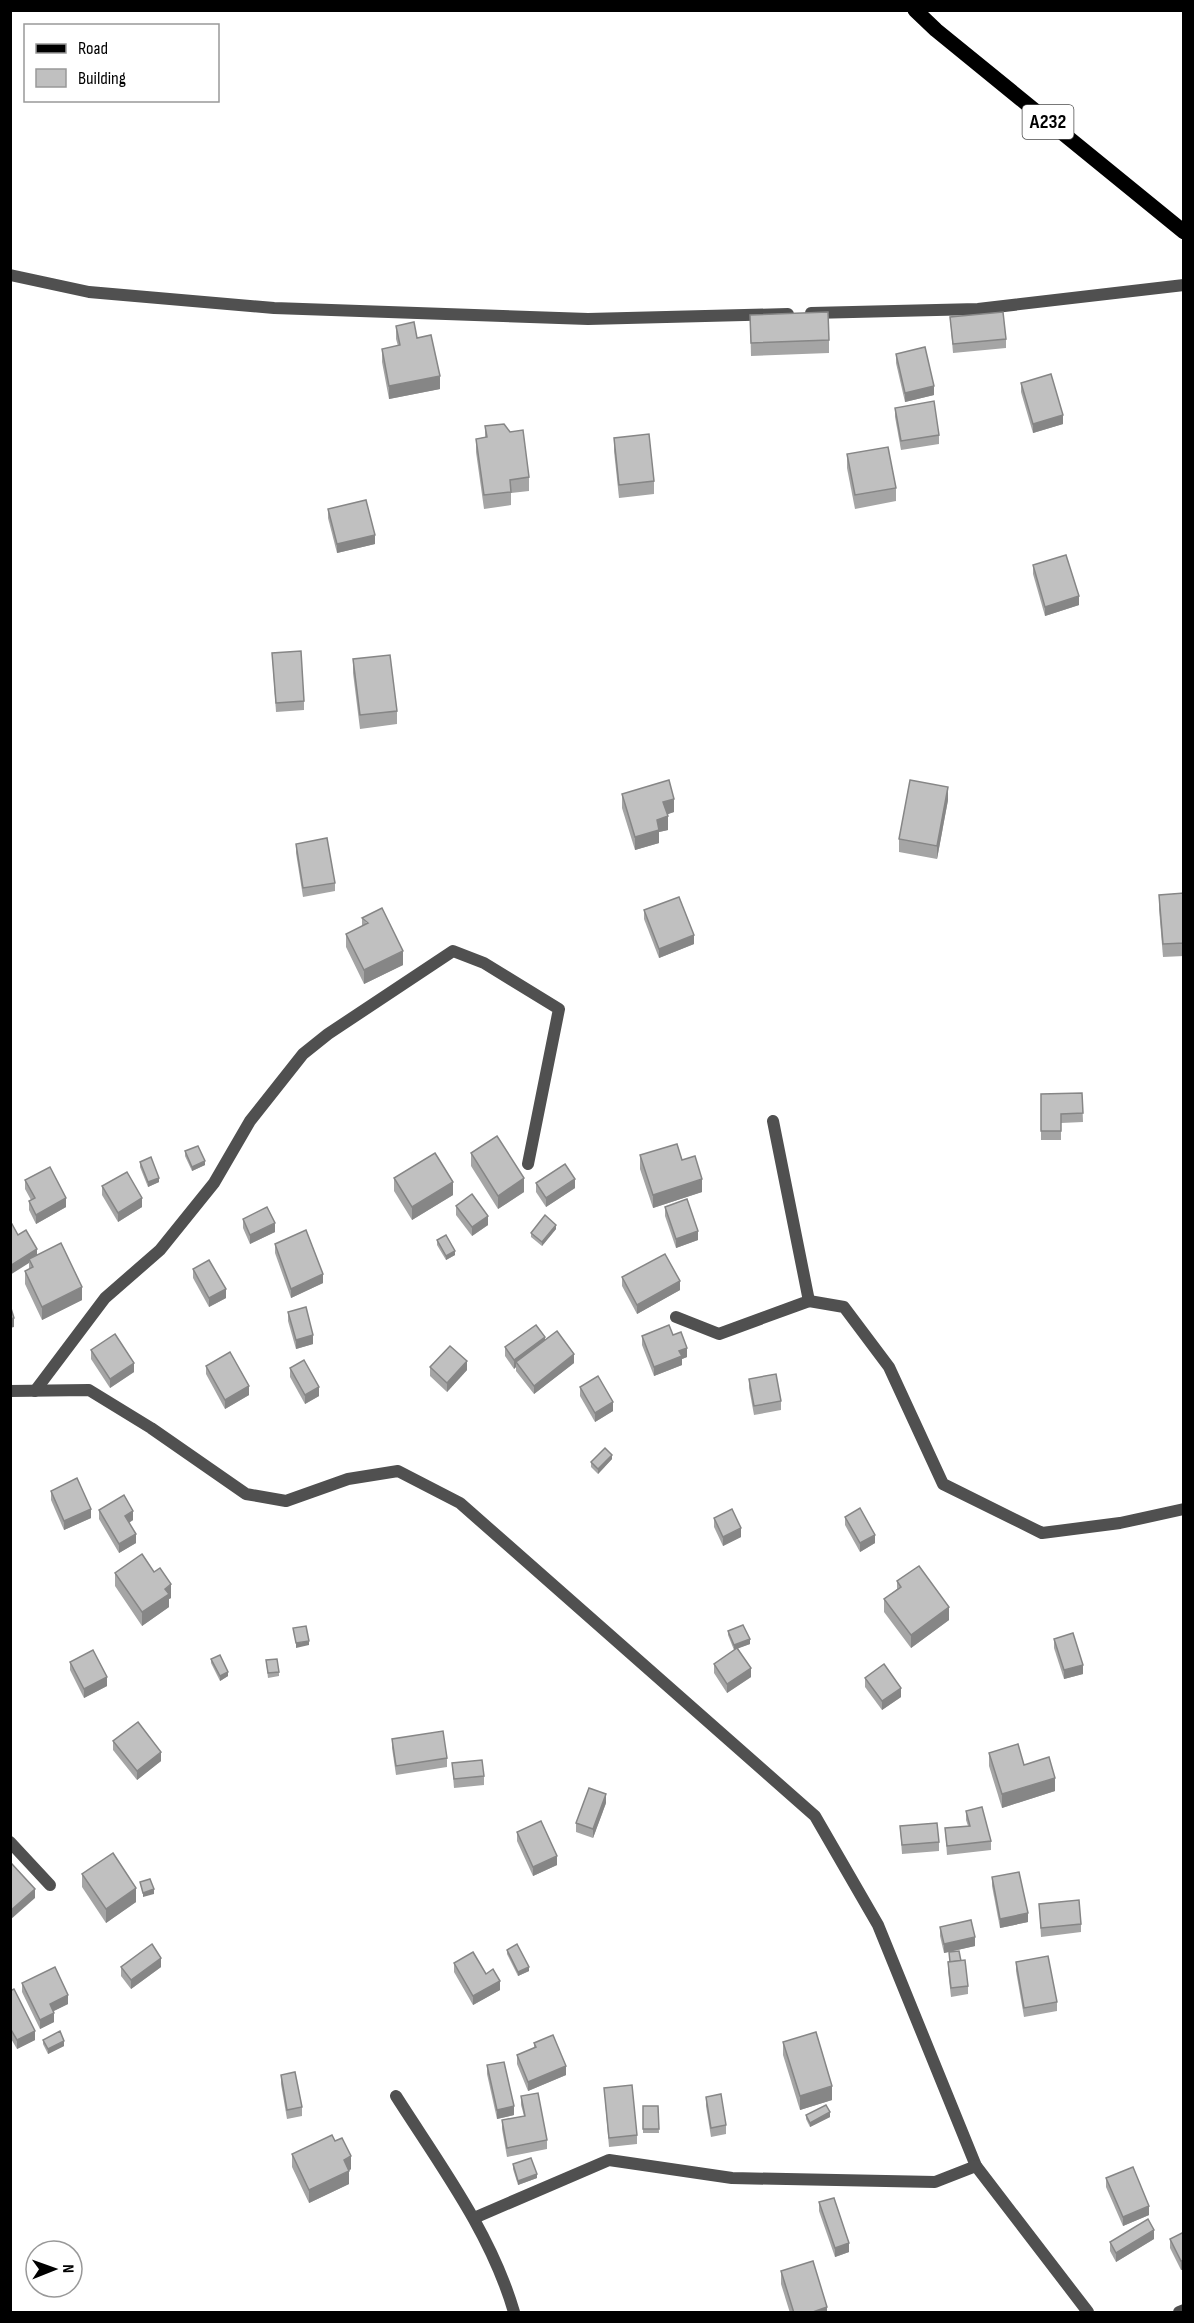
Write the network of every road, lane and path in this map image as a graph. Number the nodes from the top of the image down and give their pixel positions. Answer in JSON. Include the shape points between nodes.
{"nodes":[{"id":1,"x":915,"y":10,"type":"edge"},
{"id":2,"x":1184,"y":232,"type":"edge"},
{"id":3,"x":10,"y":274,"type":"edge"},
{"id":4,"x":1184,"y":285,"type":"edge"},
{"id":5,"x":772,"y":1120,"type":"dead end"},
{"id":6,"x":528,"y":1164,"type":"dead end"},
{"id":7,"x":809,"y":1301,"type":"junction"},
{"id":8,"x":676,"y":1317,"type":"dead end"},
{"id":9,"x":10,"y":1391,"type":"edge"},
{"id":10,"x":35,"y":1391,"type":"junction"},
{"id":11,"x":1184,"y":1509,"type":"edge"},
{"id":12,"x":10,"y":1842,"type":"edge"},
{"id":13,"x":50,"y":1885,"type":"dead end"},
{"id":14,"x":396,"y":2096,"type":"dead end"},
{"id":15,"x":976,"y":2166,"type":"junction"},
{"id":16,"x":474,"y":2218,"type":"junction"},
{"id":17,"x":1184,"y":2310,"type":"edge"},
{"id":18,"x":514,"y":2313,"type":"edge"},
{"id":19,"x":1088,"y":2313,"type":"edge"},
{"id":20,"x":1179,"y":2313,"type":"edge"}],
"edges":[{"from":1,"to":2,"type":"main road","number":"A232"},
{"from":3,"to":4,"type":"street","via":[[89,292],[274,308],[588,319],[978,309]]},
{"from":5,"to":7,"type":"street"},
{"from":6,"to":10,"type":"street","via":[[559,1009],[484,963],[453,951],[303,1054],[250,1121],[214,1184],[160,1250],[105,1298]]},
{"from":7,"to":8,"type":"street","via":[[719,1334]]},
{"from":7,"to":11,"type":"street","via":[[844,1307],[889,1367],[943,1484],[1042,1533],[1120,1523]]},
{"from":9,"to":10,"type":"street"},
{"from":10,"to":15,"type":"street","via":[[88,1390],[246,1494],[286,1501],[348,1479],[398,1471],[460,1503],[815,1816],[878,1925]]},
{"from":12,"to":13,"type":"street"},
{"from":14,"to":16,"type":"street"},
{"from":15,"to":16,"type":"street","via":[[935,2182],[732,2178],[609,2160]]},
{"from":15,"to":19,"type":"street"},
{"from":16,"to":18,"type":"street","via":[[508,2291]]},
{"from":17,"to":20,"type":"street"}]}
